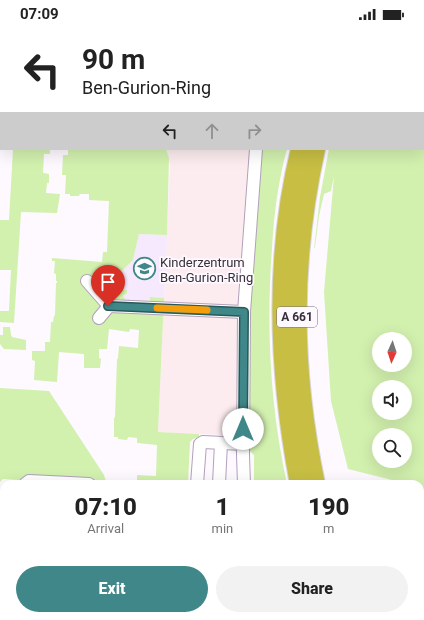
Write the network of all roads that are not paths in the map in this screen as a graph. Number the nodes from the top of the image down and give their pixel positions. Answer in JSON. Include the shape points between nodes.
{"nodes":[{"id":1,"x":256,"y":150,"type":"edge"},
{"id":2,"x":300,"y":150,"type":"edge"},
{"id":3,"x":316,"y":150,"type":"edge"},
{"id":4,"x":87,"y":281,"type":"dead end"},
{"id":5,"x":108,"y":306,"type":"junction"},
{"id":6,"x":244,"y":312,"type":"junction"},
{"id":7,"x":99,"y":318,"type":"dead end"},
{"id":8,"x":221,"y":443,"type":"junction"},
{"id":9,"x":243,"y":444,"type":"junction"},
{"id":10,"x":197,"y":480,"type":"edge"},
{"id":11,"x":219,"y":480,"type":"edge"},
{"id":12,"x":244,"y":480,"type":"edge"},
{"id":13,"x":298,"y":480,"type":"edge"},
{"id":14,"x":315,"y":480,"type":"edge"}],
"edges":[{"from":1,"to":6,"type":"street"},
{"from":2,"to":13,"type":"highway","number":"A 661","via":[[287,222],[281,312],[286,401]]},
{"from":3,"to":14,"type":"highway","number":"A 661","via":[[307,191],[298,265],[297,312],[302,400]]},
{"from":4,"to":5,"type":"street"},
{"from":5,"to":6,"type":"street"},
{"from":5,"to":7,"type":"street"},
{"from":6,"to":9,"type":"street"},
{"from":8,"to":9,"type":"street"},
{"from":8,"to":10,"type":"street","via":[[200,444]]},
{"from":8,"to":11,"type":"street"},
{"from":9,"to":12,"type":"street"}]}
